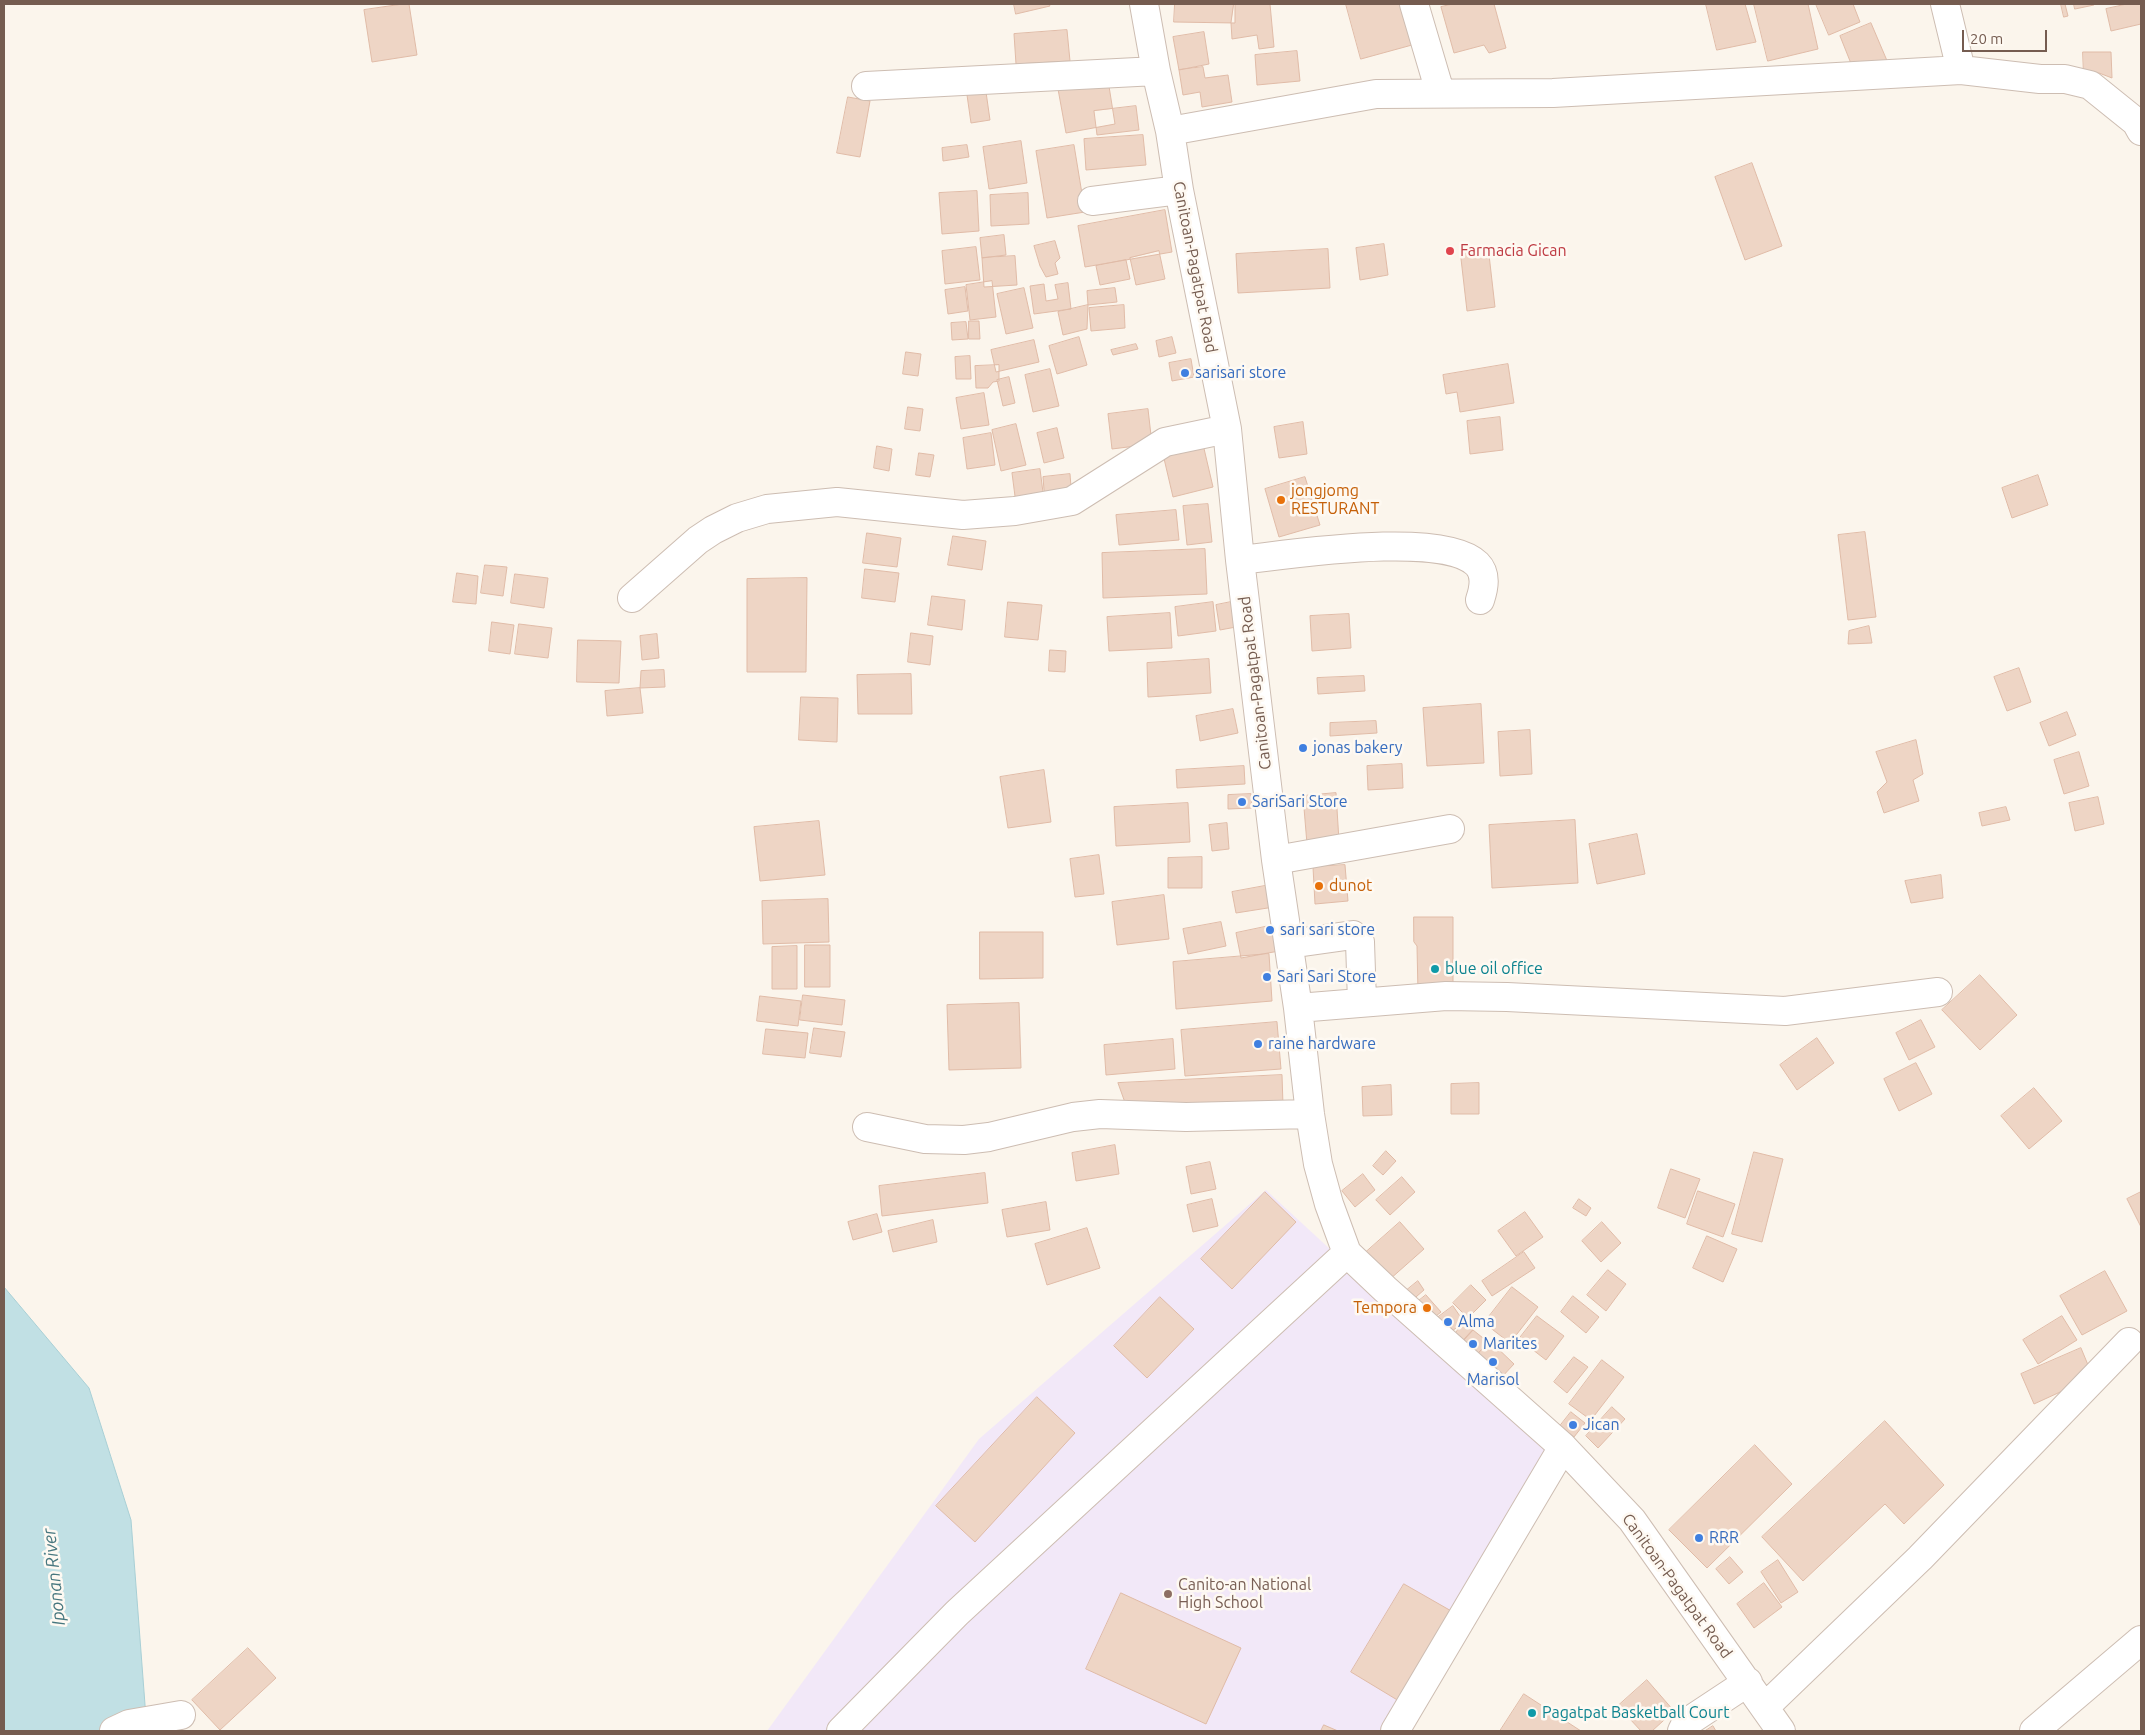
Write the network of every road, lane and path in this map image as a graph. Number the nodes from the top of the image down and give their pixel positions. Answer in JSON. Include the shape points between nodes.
{"nodes":[{"id":1,"x":1144,"y":4,"type":"edge"},
{"id":2,"x":1414,"y":4,"type":"edge"},
{"id":3,"x":1944,"y":4,"type":"edge"},
{"id":4,"x":1961,"y":70,"type":"junction"},
{"id":5,"x":1156,"y":71,"type":"junction"},
{"id":6,"x":866,"y":86,"type":"dead end"},
{"id":7,"x":1440,"y":92,"type":"junction"},
{"id":8,"x":1170,"y":131,"type":"junction"},
{"id":9,"x":2141,"y":131,"type":"edge"},
{"id":10,"x":1179,"y":190,"type":"junction"},
{"id":11,"x":1092,"y":201,"type":"dead end"},
{"id":12,"x":1227,"y":429,"type":"junction"},
{"id":13,"x":1240,"y":560,"type":"junction"},
{"id":14,"x":632,"y":598,"type":"dead end"},
{"id":15,"x":1480,"y":600,"type":"dead end"},
{"id":16,"x":1450,"y":829,"type":"dead end"},
{"id":17,"x":1276,"y":860,"type":"junction"},
{"id":18,"x":1289,"y":944,"type":"junction"},
{"id":19,"x":1938,"y":992,"type":"dead end"},
{"id":20,"x":1362,"y":1002,"type":"junction"},
{"id":21,"x":1298,"y":1008,"type":"junction"},
{"id":22,"x":1310,"y":1114,"type":"junction"},
{"id":23,"x":867,"y":1127,"type":"dead end"},
{"id":24,"x":1347,"y":1253,"type":"junction"},
{"id":25,"x":2129,"y":1342,"type":"dead end"},
{"id":26,"x":1563,"y":1447,"type":"junction"},
{"id":27,"x":2141,"y":1640,"type":"edge"},
{"id":28,"x":1748,"y":1682,"type":"junction"},
{"id":29,"x":1765,"y":1706,"type":"junction"},
{"id":30,"x":181,"y":1715,"type":"dead end"},
{"id":31,"x":114,"y":1731,"type":"edge"},
{"id":32,"x":841,"y":1731,"type":"edge"},
{"id":33,"x":1395,"y":1731,"type":"edge"},
{"id":34,"x":1682,"y":1731,"type":"edge"},
{"id":35,"x":1780,"y":1731,"type":"edge"},
{"id":36,"x":2034,"y":1731,"type":"edge"}],
"edges":[{"from":1,"to":5,"type":"street","name":"Canitoan-Pagatpat Road"},
{"from":2,"to":7,"type":"street"},
{"from":3,"to":4,"type":"street"},
{"from":4,"to":7,"type":"street","via":[[1553,93]]},
{"from":4,"to":9,"type":"street","via":[[2040,80],[2065,79],[2090,85],[2136,122]]},
{"from":5,"to":6,"type":"street"},
{"from":5,"to":8,"type":"street","name":"Canitoan-Pagatpat Road"},
{"from":7,"to":8,"type":"street","via":[[1376,94]]},
{"from":8,"to":10,"type":"street","name":"Canitoan-Pagatpat Road"},
{"from":10,"to":11,"type":"street"},
{"from":10,"to":12,"type":"street","name":"Canitoan-Pagatpat Road"},
{"from":12,"to":13,"type":"street","name":"Canitoan-Pagatpat Road"},
{"from":12,"to":14,"type":"street","via":[[1165,442],[1072,501],[1015,511],[963,515],[837,502],[767,509],[712,530]]},
{"from":13,"to":15,"type":"street","via":[[1374,547],[1421,546],[1453,551],[1476,563],[1483,574]]},
{"from":13,"to":17,"type":"street","name":"Canitoan-Pagatpat Road"},
{"from":16,"to":17,"type":"street"},
{"from":17,"to":18,"type":"street","name":"Canitoan-Pagatpat Road"},
{"from":18,"to":20,"type":"street","via":[[1358,938]]},
{"from":18,"to":21,"type":"street","name":"Canitoan-Pagatpat Road"},
{"from":19,"to":20,"type":"street","via":[[1785,1011],[1507,997],[1446,996]]},
{"from":20,"to":21,"type":"street"},
{"from":21,"to":22,"type":"street","name":"Canitoan-Pagatpat Road"},
{"from":22,"to":23,"type":"street","via":[[1186,1117],[1100,1114],[964,1140],[925,1140]]},
{"from":22,"to":24,"type":"street","name":"Canitoan-Pagatpat Road","via":[[1322,1180]]},
{"from":24,"to":26,"type":"street","name":"Canitoan-Pagatpat Road"},
{"from":24,"to":32,"type":"street","via":[[957,1613]]},
{"from":25,"to":29,"type":"street","via":[[1920,1558]]},
{"from":26,"to":28,"type":"street","name":"Canitoan-Pagatpat Road","via":[[1632,1520]]},
{"from":26,"to":33,"type":"street"},
{"from":27,"to":36,"type":"street"},
{"from":28,"to":29,"type":"street","name":"Canitoan-Pagatpat Road"},
{"from":28,"to":34,"type":"street","via":[[1686,1723]]},
{"from":29,"to":35,"type":"street","name":"Canitoan-Pagatpat Road"},
{"from":30,"to":31,"type":"street","via":[[129,1724]]}]}
